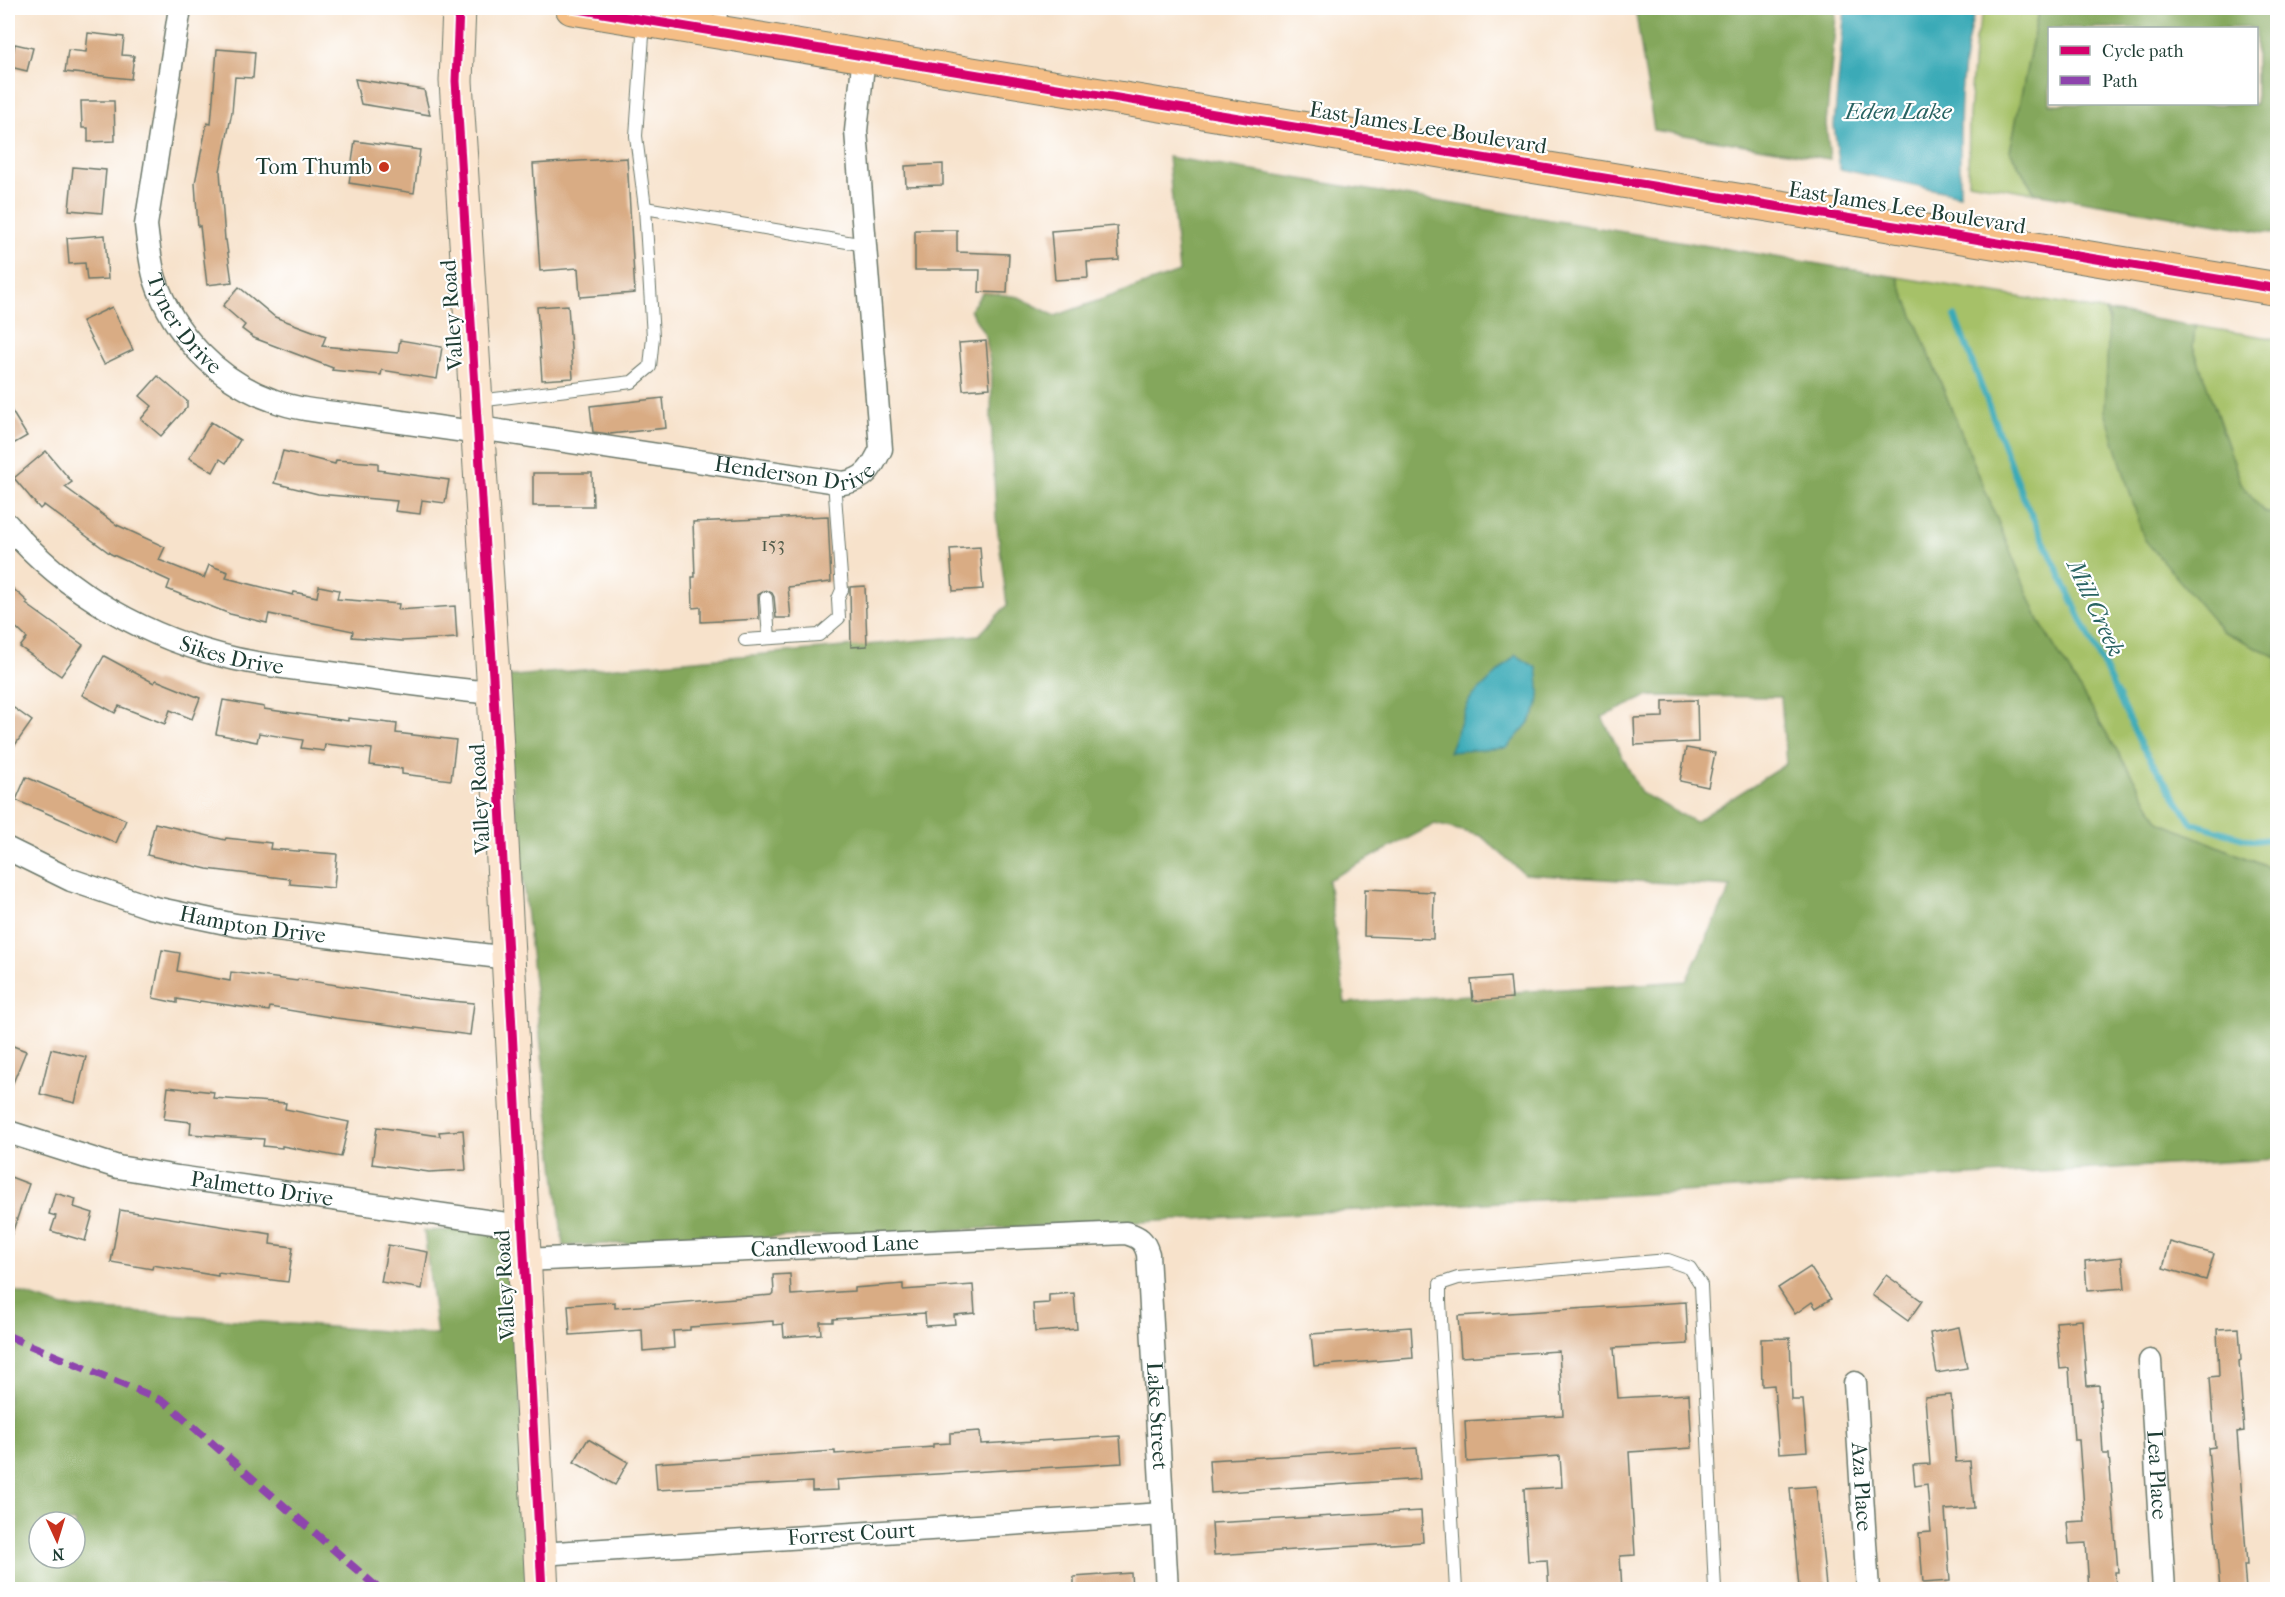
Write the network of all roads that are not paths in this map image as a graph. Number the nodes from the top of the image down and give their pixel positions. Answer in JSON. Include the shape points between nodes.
{"nodes":[{"id":1,"x":180,"y":8,"type":"edge"},
{"id":2,"x":459,"y":8,"type":"edge"},
{"id":3,"x":572,"y":8,"type":"edge"},
{"id":4,"x":644,"y":19,"type":"junction"},
{"id":5,"x":720,"y":19,"type":"edge"},
{"id":6,"x":864,"y":55,"type":"junction"},
{"id":7,"x":645,"y":208,"type":"junction"},
{"id":8,"x":865,"y":244,"type":"junction"},
{"id":9,"x":2277,"y":289,"type":"edge"},
{"id":10,"x":478,"y":421,"type":"junction"},
{"id":11,"x":834,"y":481,"type":"junction"},
{"id":12,"x":8,"y":525,"type":"edge"},
{"id":13,"x":766,"y":598,"type":"dead end"},
{"id":14,"x":769,"y":638,"type":"junction"},
{"id":15,"x":745,"y":640,"type":"dead end"},
{"id":16,"x":494,"y":693,"type":"junction"},
{"id":17,"x":8,"y":849,"type":"edge"},
{"id":18,"x":508,"y":958,"type":"junction"},
{"id":19,"x":8,"y":1132,"type":"edge"},
{"id":20,"x":521,"y":1226,"type":"junction"},
{"id":21,"x":1145,"y":1242,"type":"joint"},
{"id":22,"x":523,"y":1260,"type":"junction"},
{"id":23,"x":2150,"y":1361,"type":"dead end"},
{"id":24,"x":1855,"y":1383,"type":"dead end"},
{"id":25,"x":1163,"y":1514,"type":"junction"},
{"id":26,"x":540,"y":1554,"type":"junction"},
{"id":27,"x":542,"y":1590,"type":"edge"},
{"id":28,"x":1167,"y":1590,"type":"edge"},
{"id":29,"x":1456,"y":1590,"type":"edge"},
{"id":30,"x":1715,"y":1590,"type":"edge"},
{"id":31,"x":1868,"y":1590,"type":"edge"},
{"id":32,"x":2164,"y":1590,"type":"edge"}],
"edges":[{"from":1,"to":10,"type":"street","name":"Tyner Drive","via":[[146,225],[155,279],[178,326],[221,372],[273,401],[337,413]]},
{"from":2,"to":10,"type":"street","name":"Valley Road","via":[[456,81]]},
{"from":3,"to":4,"type":"main road","name":"East James Lee Boulevard"},
{"from":4,"to":5,"type":"main road","name":"East James Lee Boulevard"},
{"from":4,"to":7,"type":"lane","via":[[636,136]]},
{"from":5,"to":6,"type":"main road","name":"East James Lee Boulevard"},
{"from":6,"to":8,"type":"street","name":"Henderson Drive","via":[[856,131]]},
{"from":6,"to":9,"type":"main road","name":"East James Lee Boulevard"},
{"from":7,"to":8,"type":"lane"},
{"from":7,"to":10,"type":"lane","via":[[653,337],[650,367],[632,382]]},
{"from":8,"to":11,"type":"street","name":"Henderson Drive","via":[[881,449],[861,478]]},
{"from":10,"to":11,"type":"street","name":"Henderson Drive"},
{"from":10,"to":16,"type":"street","name":"Valley Road"},
{"from":11,"to":14,"type":"lane","via":[[842,590],[838,599],[839,618],[819,635]]},
{"from":12,"to":16,"type":"street","name":"Sikes Drive","via":[[74,586],[173,641],[236,659]]},
{"from":13,"to":14,"type":"lane"},
{"from":14,"to":15,"type":"lane"},
{"from":16,"to":18,"type":"street","name":"Valley Road"},
{"from":17,"to":18,"type":"street","name":"Hampton Drive","via":[[71,880],[129,900],[235,925]]},
{"from":18,"to":20,"type":"street","name":"Valley Road"},
{"from":19,"to":20,"type":"street","name":"Palmetto Drive","via":[[88,1159],[138,1170]]},
{"from":20,"to":22,"type":"street","name":"Valley Road"},
{"from":21,"to":22,"type":"street","name":"Candlewood Lane","via":[[1126,1233]]},
{"from":21,"to":25,"type":"street","name":"Lake Street"},
{"from":22,"to":26,"type":"street","name":"Valley Road"},
{"from":23,"to":32,"type":"street","name":"Lea Place"},
{"from":24,"to":31,"type":"street","name":"Aza Place"},
{"from":25,"to":26,"type":"street","name":"Forrest Court"},
{"from":25,"to":28,"type":"street","name":"Lake Street"},
{"from":26,"to":27,"type":"street","name":"Valley Road"},
{"from":29,"to":30,"type":"lane","via":[[1440,1284],[1458,1278],[1668,1260],[1690,1268],[1701,1286]]}]}
